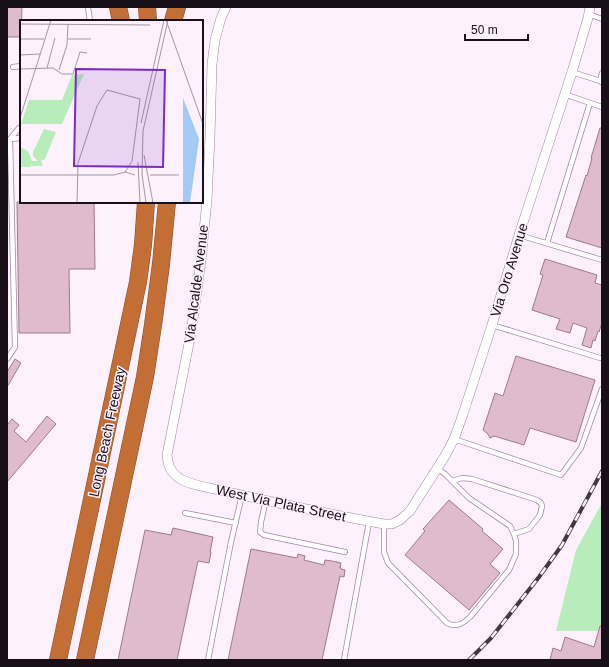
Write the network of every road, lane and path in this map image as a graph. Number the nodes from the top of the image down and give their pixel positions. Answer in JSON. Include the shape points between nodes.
{"nodes":[{"id":1,"x":88,"y":7,"type":"edge"},
{"id":2,"x":118,"y":7,"type":"edge"},
{"id":3,"x":147,"y":7,"type":"edge"},
{"id":4,"x":168,"y":7,"type":"edge"},
{"id":5,"x":177,"y":7,"type":"edge"},
{"id":6,"x":226,"y":7,"type":"edge"},
{"id":7,"x":589,"y":10,"type":"edge"},
{"id":8,"x":602,"y":19,"type":"edge"},
{"id":9,"x":90,"y":20,"type":"edge"},
{"id":10,"x":121,"y":20,"type":"edge"},
{"id":11,"x":148,"y":20,"type":"edge"},
{"id":12,"x":169,"y":20,"type":"edge"},
{"id":13,"x":173,"y":20,"type":"edge"},
{"id":14,"x":20,"y":66,"type":"edge"},
{"id":15,"x":13,"y":67,"type":"dead end"},
{"id":16,"x":572,"y":72,"type":"junction"},
{"id":17,"x":602,"y":73,"type":"edge"},
{"id":18,"x":601,"y":82,"type":"edge"},
{"id":19,"x":564,"y":94,"type":"junction"},
{"id":20,"x":590,"y":103,"type":"junction"},
{"id":21,"x":602,"y":107,"type":"edge"},
{"id":22,"x":20,"y":128,"type":"edge"},
{"id":23,"x":20,"y":138,"type":"edge"},
{"id":24,"x":10,"y":139,"type":"junction"},
{"id":25,"x":139,"y":203,"type":"edge"},
{"id":26,"x":146,"y":203,"type":"edge"},
{"id":27,"x":167,"y":203,"type":"edge"},
{"id":28,"x":519,"y":235,"type":"junction"},
{"id":29,"x":547,"y":243,"type":"junction"},
{"id":30,"x":143,"y":245,"type":"junction"},
{"id":31,"x":602,"y":260,"type":"edge"},
{"id":32,"x":492,"y":325,"type":"junction"},
{"id":33,"x":602,"y":358,"type":"edge"},
{"id":34,"x":7,"y":359,"type":"edge"},
{"id":35,"x":602,"y":389,"type":"edge"},
{"id":36,"x":454,"y":439,"type":"junction"},
{"id":37,"x":168,"y":466,"type":"joint"},
{"id":38,"x":438,"y":469,"type":"junction"},
{"id":39,"x":452,"y":480,"type":"junction"},
{"id":40,"x":242,"y":495,"type":"junction"},
{"id":41,"x":266,"y":500,"type":"junction"},
{"id":42,"x":185,"y":513,"type":"dead end"},
{"id":43,"x":400,"y":520,"type":"joint"},
{"id":44,"x":369,"y":522,"type":"junction"},
{"id":45,"x":236,"y":524,"type":"junction"},
{"id":46,"x":384,"y":524,"type":"junction"},
{"id":47,"x":514,"y":534,"type":"junction"},
{"id":48,"x":345,"y":552,"type":"dead end"},
{"id":49,"x":58,"y":660,"type":"edge"},
{"id":50,"x":85,"y":660,"type":"edge"},
{"id":51,"x":208,"y":660,"type":"edge"},
{"id":52,"x":344,"y":660,"type":"edge"}],
"edges":[{"from":1,"to":9,"type":"lane"},
{"from":2,"to":10,"type":"highway"},
{"from":3,"to":11,"type":"highway"},
{"from":4,"to":12,"type":"highway"},
{"from":5,"to":13,"type":"highway"},
{"from":6,"to":37,"type":"street","name":"Via Alcalde Avenue","via":[[215,40],[212,64],[207,200],[201,260],[191,333],[167,455]]},
{"from":7,"to":8,"type":"lane"},
{"from":7,"to":16,"type":"street","name":"Via Oro Avenue"},
{"from":14,"to":15,"type":"lane"},
{"from":16,"to":18,"type":"lane"},
{"from":16,"to":19,"type":"street","name":"Via Oro Avenue"},
{"from":17,"to":18,"type":"lane"},
{"from":19,"to":20,"type":"lane"},
{"from":19,"to":28,"type":"street","name":"Via Oro Avenue"},
{"from":20,"to":21,"type":"lane"},
{"from":20,"to":29,"type":"lane"},
{"from":22,"to":24,"type":"lane"},
{"from":23,"to":24,"type":"lane"},
{"from":24,"to":34,"type":"lane","via":[[14,347]]},
{"from":25,"to":30,"type":"highway"},
{"from":26,"to":30,"type":"highway","name":"Long Beach Freeway"},
{"from":27,"to":50,"type":"highway","name":"Long Beach Freeway","via":[[153,325],[144,377]]},
{"from":28,"to":29,"type":"lane"},
{"from":28,"to":32,"type":"street","name":"Via Oro Avenue"},
{"from":29,"to":31,"type":"lane"},
{"from":30,"to":49,"type":"highway","name":"Long Beach Freeway","via":[[138,282]]},
{"from":32,"to":33,"type":"lane"},
{"from":32,"to":36,"type":"street","name":"Via Oro Avenue"},
{"from":35,"to":36,"type":"lane","via":[[581,448],[561,475]]},
{"from":36,"to":38,"type":"street","name":"Via Oro Avenue"},
{"from":37,"to":40,"type":"street","name":"West Via Plata Street","via":[[180,479],[192,484]]},
{"from":38,"to":39,"type":"lane"},
{"from":38,"to":43,"type":"street","name":"Via Oro Avenue","via":[[410,511]]},
{"from":39,"to":47,"type":"lane","via":[[470,498],[510,526]]},
{"from":39,"to":47,"type":"lane","via":[[472,479],[541,503],[540,515],[529,529]]},
{"from":40,"to":41,"type":"street","name":"West Via Plata Street"},
{"from":40,"to":45,"type":"lane"},
{"from":41,"to":44,"type":"street","name":"West Via Plata Street"},
{"from":41,"to":48,"type":"lane","via":[[260,532],[264,535]]},
{"from":42,"to":45,"type":"lane"},
{"from":43,"to":46,"type":"street","name":"West Via Plata Street"},
{"from":44,"to":46,"type":"street","name":"West Via Plata Street"},
{"from":44,"to":52,"type":"lane"},
{"from":45,"to":51,"type":"lane"},
{"from":46,"to":47,"type":"lane","via":[[384,552],[388,564],[447,623],[452,625],[465,622],[509,570],[516,554]]}]}
